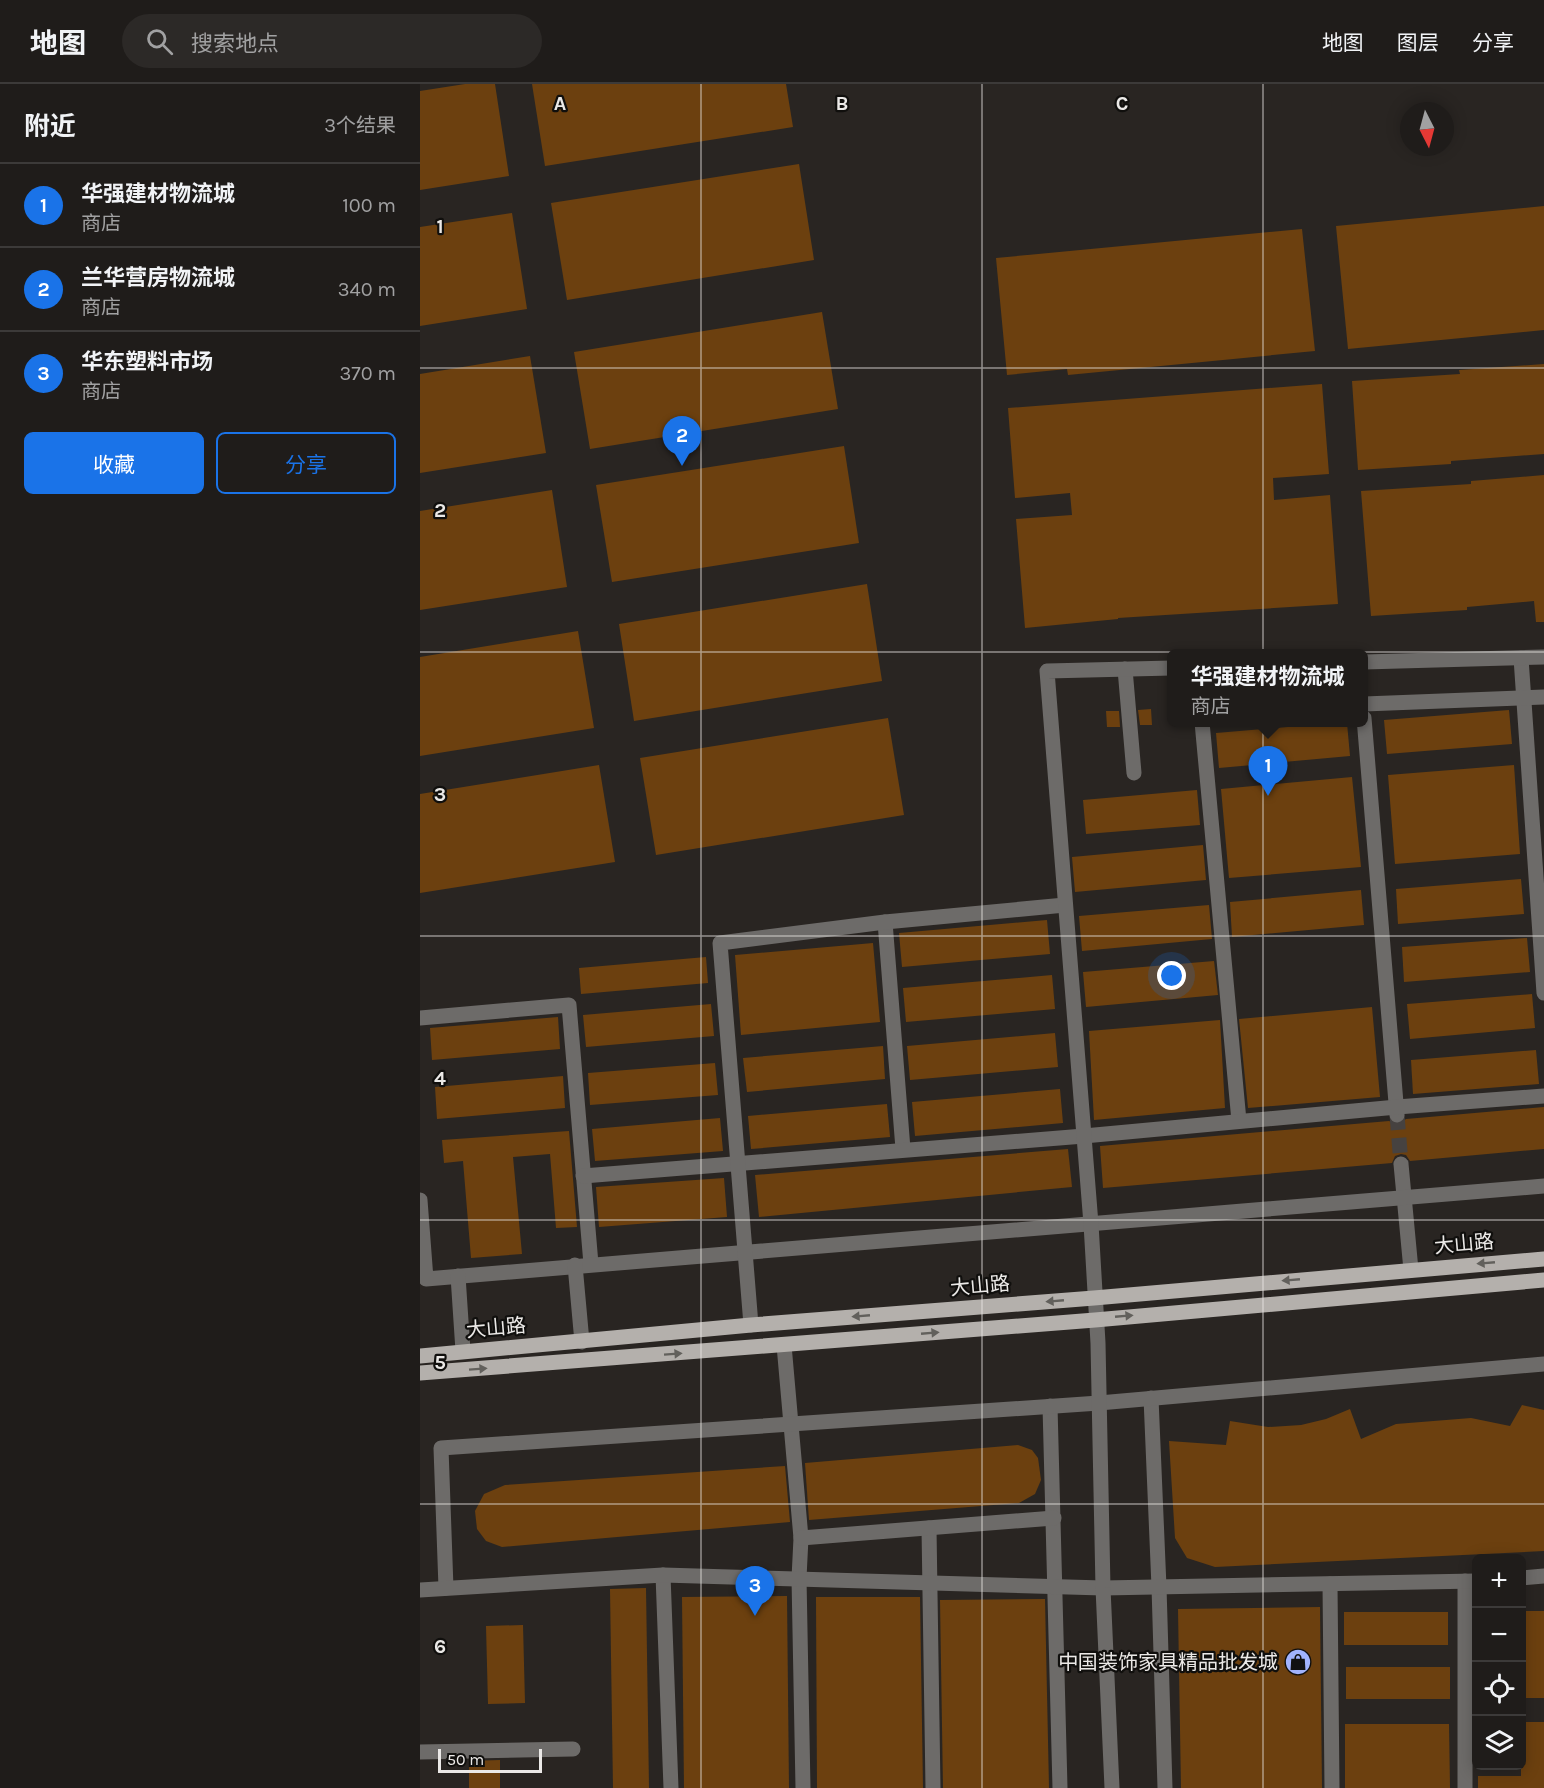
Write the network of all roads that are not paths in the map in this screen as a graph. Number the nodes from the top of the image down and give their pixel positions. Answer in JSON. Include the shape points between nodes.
{"nodes":[{"id":1,"x":1544,"y":657,"type":"edge"},
{"id":2,"x":1521,"y":658,"type":"junction"},
{"id":3,"x":1368,"y":662,"type":"edge"},
{"id":4,"x":1167,"y":668,"type":"edge"},
{"id":5,"x":1125,"y":669,"type":"junction"},
{"id":6,"x":1544,"y":697,"type":"edge"},
{"id":7,"x":1523,"y":698,"type":"junction"},
{"id":8,"x":1368,"y":704,"type":"edge"},
{"id":9,"x":1202,"y":727,"type":"edge"},
{"id":10,"x":1365,"y":727,"type":"edge"},
{"id":11,"x":1134,"y":773,"type":"dead end"},
{"id":12,"x":1065,"y":905,"type":"junction"},
{"id":13,"x":885,"y":922,"type":"junction"},
{"id":14,"x":1544,"y":993,"type":"edge"},
{"id":15,"x":420,"y":1018,"type":"edge"},
{"id":16,"x":1544,"y":1096,"type":"edge"},
{"id":17,"x":1397,"y":1111,"type":"junction"},
{"id":18,"x":1239,"y":1121,"type":"junction"},
{"id":19,"x":1084,"y":1136,"type":"junction"},
{"id":20,"x":903,"y":1149,"type":"junction"},
{"id":21,"x":738,"y":1164,"type":"junction"},
{"id":22,"x":1401,"y":1164,"type":"tunnel mouth"},
{"id":23,"x":583,"y":1176,"type":"junction"},
{"id":24,"x":1544,"y":1186,"type":"edge"},
{"id":25,"x":1404,"y":1198,"type":"junction"},
{"id":26,"x":420,"y":1200,"type":"edge"},
{"id":27,"x":421,"y":1224,"type":"edge"},
{"id":28,"x":1090,"y":1224,"type":"junction"},
{"id":29,"x":745,"y":1252,"type":"junction"},
{"id":30,"x":1544,"y":1258,"type":"edge"},
{"id":31,"x":583,"y":1265,"type":"junction"},
{"id":32,"x":1411,"y":1270,"type":"junction"},
{"id":33,"x":458,"y":1276,"type":"junction"},
{"id":34,"x":1544,"y":1280,"type":"edge"},
{"id":35,"x":1094,"y":1298,"type":"junction"},
{"id":36,"x":1095,"y":1320,"type":"junction"},
{"id":37,"x":750,"y":1325,"type":"junction"},
{"id":38,"x":582,"y":1342,"type":"junction"},
{"id":39,"x":784,"y":1345,"type":"junction"},
{"id":40,"x":463,"y":1351,"type":"junction"},
{"id":41,"x":420,"y":1356,"type":"edge"},
{"id":42,"x":1544,"y":1364,"type":"edge"},
{"id":43,"x":420,"y":1373,"type":"edge"},
{"id":44,"x":1151,"y":1398,"type":"junction"},
{"id":45,"x":1099,"y":1403,"type":"junction"},
{"id":46,"x":1050,"y":1406,"type":"junction"},
{"id":47,"x":791,"y":1424,"type":"junction"},
{"id":48,"x":1054,"y":1518,"type":"junction"},
{"id":49,"x":929,"y":1528,"type":"junction"},
{"id":50,"x":801,"y":1539,"type":"junction"},
{"id":51,"x":663,"y":1575,"type":"junction"},
{"id":52,"x":1544,"y":1576,"type":"edge"},
{"id":53,"x":799,"y":1578,"type":"junction"},
{"id":54,"x":1526,"y":1578,"type":"edge"},
{"id":55,"x":1471,"y":1581,"type":"edge"},
{"id":56,"x":929,"y":1583,"type":"junction"},
{"id":57,"x":1330,"y":1584,"type":"junction"},
{"id":58,"x":1055,"y":1587,"type":"junction"},
{"id":59,"x":1159,"y":1587,"type":"junction"},
{"id":60,"x":446,"y":1588,"type":"junction"},
{"id":61,"x":1103,"y":1588,"type":"junction"},
{"id":62,"x":420,"y":1590,"type":"edge"},
{"id":63,"x":573,"y":1749,"type":"dead end"},
{"id":64,"x":420,"y":1752,"type":"edge"},
{"id":65,"x":671,"y":1788,"type":"edge"},
{"id":66,"x":803,"y":1788,"type":"edge"},
{"id":67,"x":933,"y":1788,"type":"edge"},
{"id":68,"x":1060,"y":1788,"type":"edge"},
{"id":69,"x":1112,"y":1788,"type":"edge"},
{"id":70,"x":1164,"y":1788,"type":"edge"},
{"id":71,"x":1332,"y":1788,"type":"edge"},
{"id":72,"x":1465,"y":1788,"type":"edge"}],
"edges":[{"from":1,"to":2,"type":"street"},
{"from":2,"to":3,"type":"street"},
{"from":2,"to":7,"type":"street"},
{"from":4,"to":5,"type":"street"},
{"from":5,"to":11,"type":"street"},
{"from":5,"to":12,"type":"street","via":[[1047,671]]},
{"from":6,"to":7,"type":"street"},
{"from":7,"to":8,"type":"street"},
{"from":7,"to":14,"type":"street"},
{"from":9,"to":18,"type":"street"},
{"from":10,"to":17,"type":"street"},
{"from":12,"to":13,"type":"street"},
{"from":12,"to":19,"type":"street"},
{"from":13,"to":20,"type":"street"},
{"from":13,"to":21,"type":"street","via":[[720,943]]},
{"from":15,"to":23,"type":"street","via":[[569,1005]]},
{"from":16,"to":17,"type":"street"},
{"from":17,"to":18,"type":"street"},
{"from":18,"to":19,"type":"street"},
{"from":19,"to":20,"type":"street"},
{"from":19,"to":28,"type":"street"},
{"from":20,"to":21,"type":"street"},
{"from":21,"to":23,"type":"street"},
{"from":21,"to":29,"type":"street"},
{"from":22,"to":25,"type":"street"},
{"from":23,"to":31,"type":"street"},
{"from":24,"to":25,"type":"street"},
{"from":25,"to":28,"type":"street"},
{"from":25,"to":32,"type":"street"},
{"from":26,"to":27,"type":"street"},
{"from":27,"to":33,"type":"street","via":[[426,1279]]},
{"from":28,"to":29,"type":"street"},
{"from":28,"to":35,"type":"street"},
{"from":29,"to":31,"type":"street"},
{"from":29,"to":37,"type":"street"},
{"from":30,"to":32,"type":"main road","name":"大山路","one_way":true},
{"from":31,"to":33,"type":"street"},
{"from":31,"to":38,"type":"street"},
{"from":32,"to":35,"type":"main road","name":"大山路","one_way":true},
{"from":33,"to":40,"type":"street"},
{"from":36,"to":34,"type":"main road","name":"大山路","one_way":true},
{"from":35,"to":36,"type":"street"},
{"from":35,"to":37,"type":"main road","name":"大山路","one_way":true},
{"from":39,"to":36,"type":"main road","name":"大山路","one_way":true},
{"from":36,"to":45,"type":"street"},
{"from":37,"to":38,"type":"main road","name":"大山路"},
{"from":38,"to":40,"type":"main road","name":"大山路"},
{"from":43,"to":39,"type":"main road","name":"大山路","one_way":true},
{"from":39,"to":47,"type":"street"},
{"from":40,"to":41,"type":"main road","name":"大山路"},
{"from":42,"to":44,"type":"street"},
{"from":44,"to":45,"type":"street"},
{"from":44,"to":59,"type":"street"},
{"from":45,"to":46,"type":"street"},
{"from":45,"to":61,"type":"street"},
{"from":46,"to":47,"type":"street"},
{"from":46,"to":48,"type":"street"},
{"from":47,"to":50,"type":"street"},
{"from":47,"to":60,"type":"street","via":[[441,1448]]},
{"from":48,"to":49,"type":"street"},
{"from":48,"to":58,"type":"street"},
{"from":49,"to":50,"type":"street"},
{"from":49,"to":56,"type":"street"},
{"from":50,"to":53,"type":"street"},
{"from":51,"to":53,"type":"street"},
{"from":51,"to":60,"type":"street"},
{"from":51,"to":65,"type":"street"},
{"from":52,"to":54,"type":"street"},
{"from":53,"to":56,"type":"street"},
{"from":53,"to":66,"type":"street"},
{"from":55,"to":57,"type":"street"},
{"from":55,"to":72,"type":"street"},
{"from":56,"to":58,"type":"street"},
{"from":56,"to":67,"type":"street"},
{"from":57,"to":59,"type":"street"},
{"from":57,"to":71,"type":"street"},
{"from":58,"to":61,"type":"street"},
{"from":58,"to":68,"type":"street"},
{"from":59,"to":61,"type":"street"},
{"from":59,"to":70,"type":"street"},
{"from":60,"to":62,"type":"street"},
{"from":61,"to":69,"type":"street"},
{"from":63,"to":64,"type":"street"}]}
